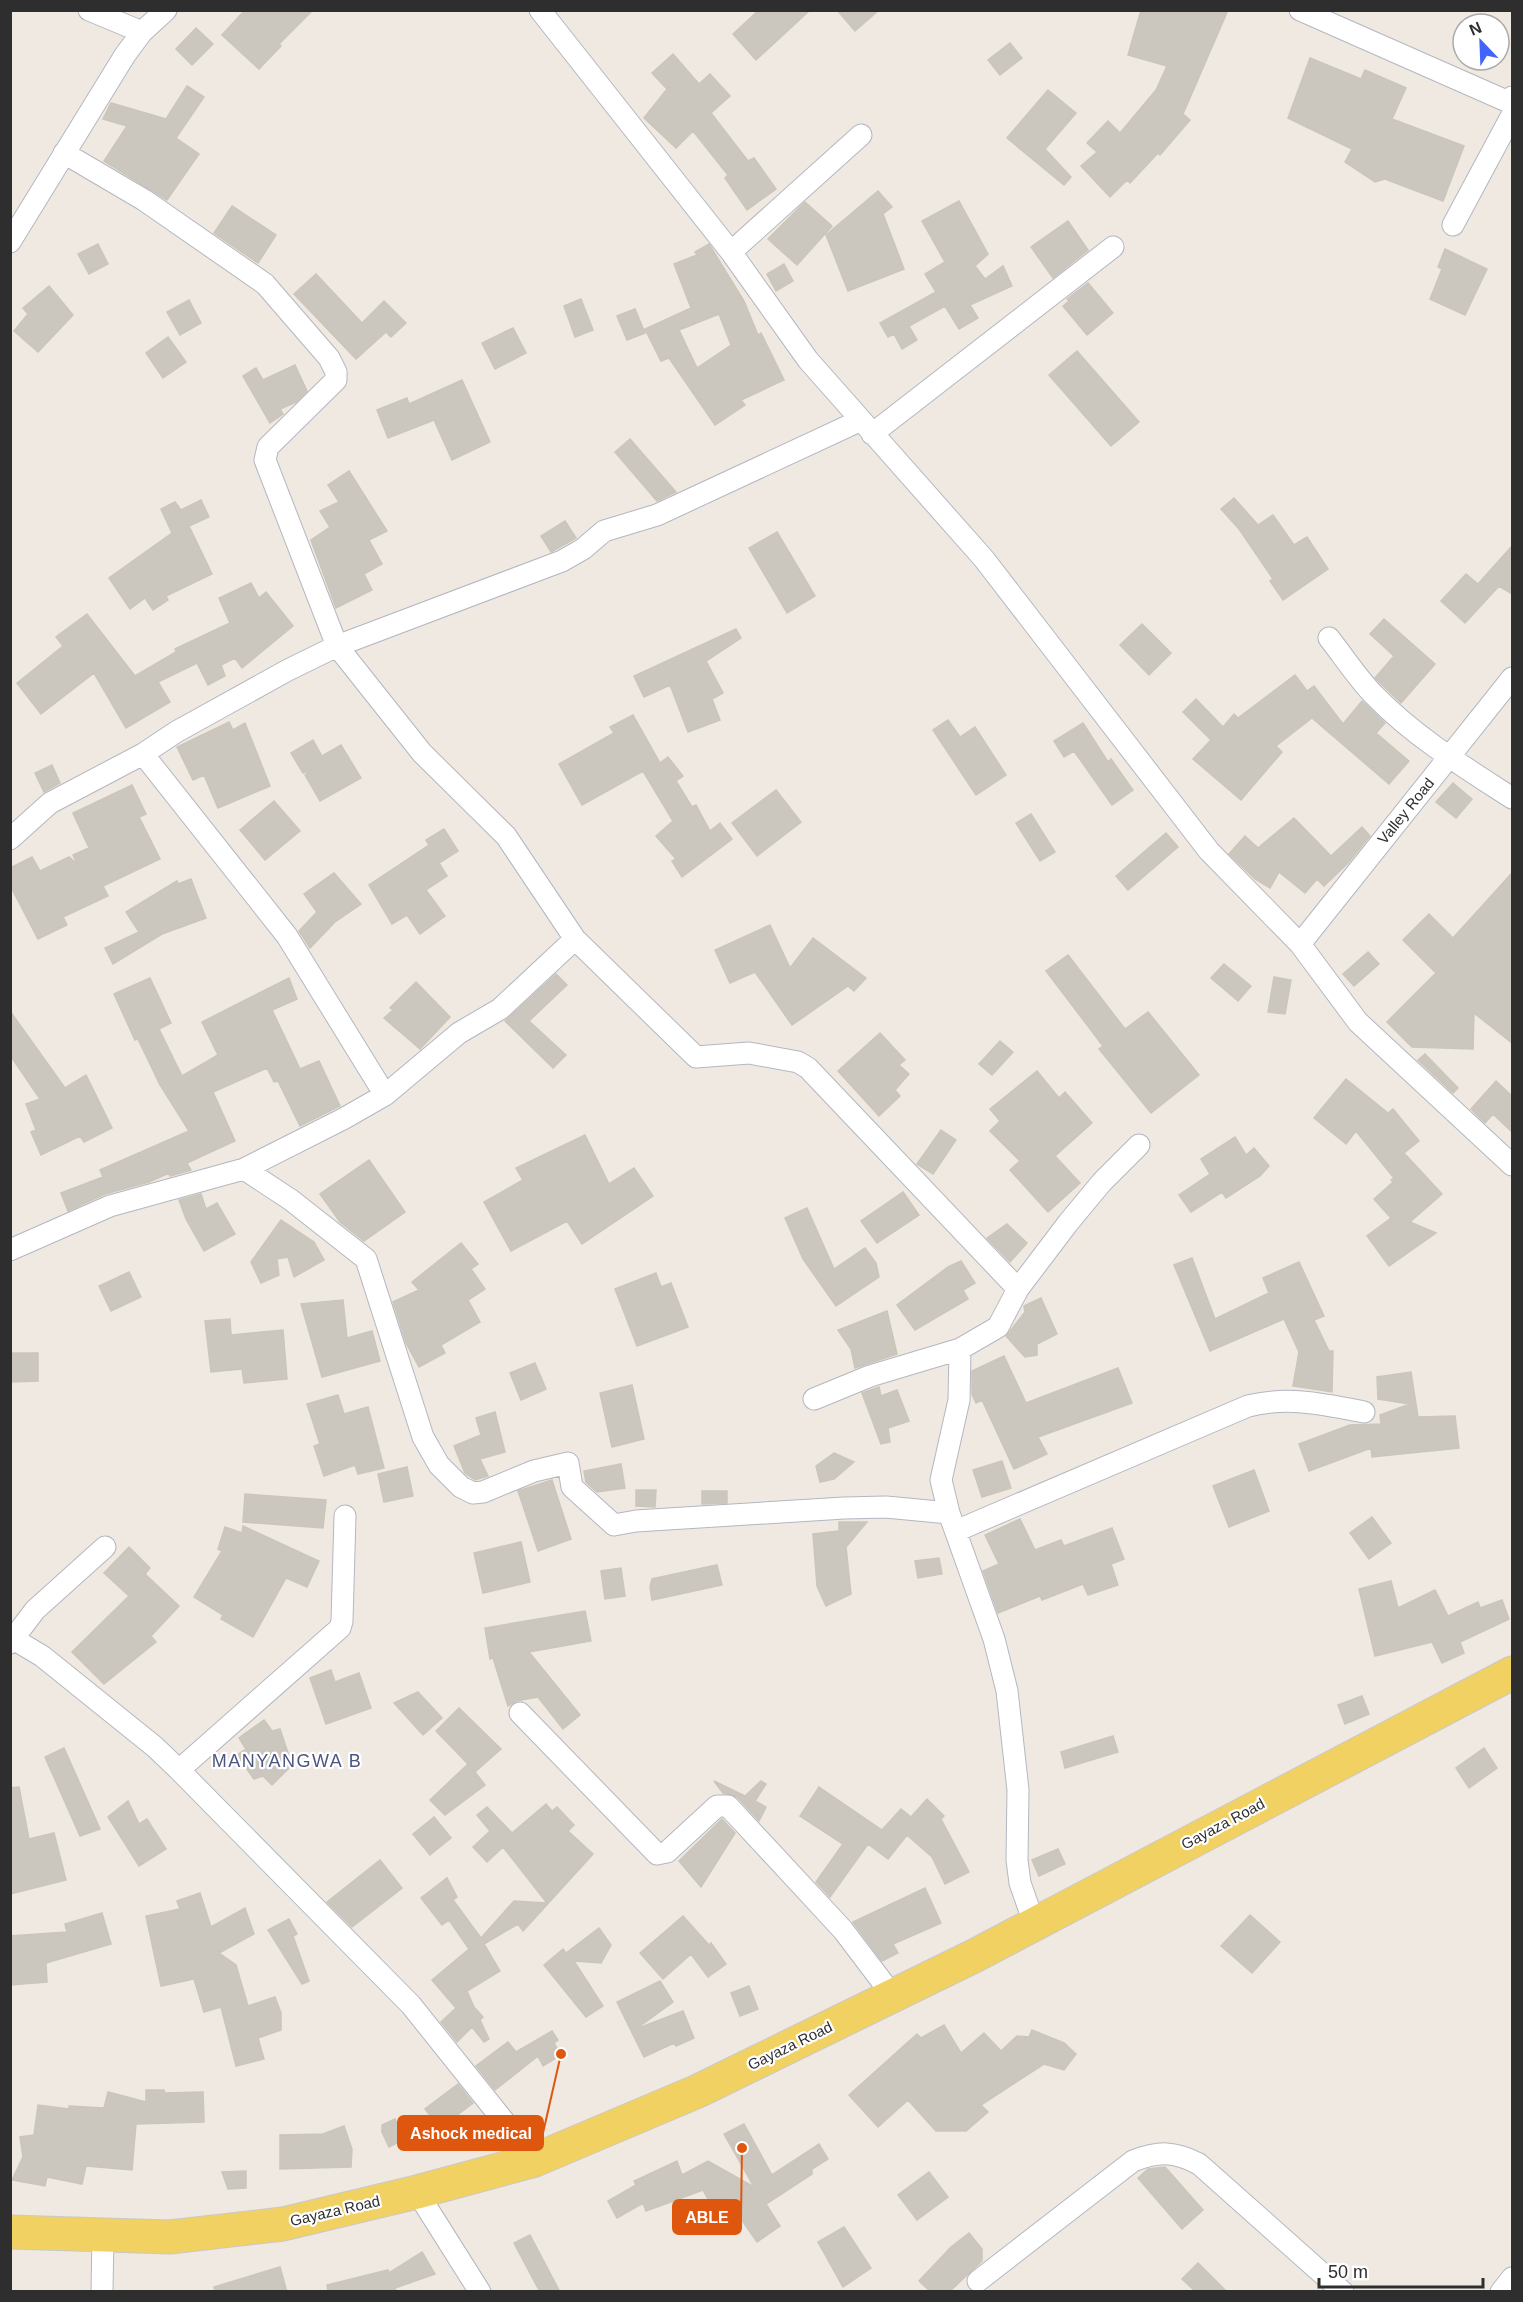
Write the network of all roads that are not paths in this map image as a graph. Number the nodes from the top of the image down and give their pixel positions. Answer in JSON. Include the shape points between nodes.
{"nodes":[{"id":1,"x":89,"y":10,"type":"edge"},
{"id":2,"x":166,"y":10,"type":"edge"},
{"id":3,"x":540,"y":10,"type":"edge"},
{"id":4,"x":1300,"y":10,"type":"edge"},
{"id":5,"x":142,"y":32,"type":"junction"},
{"id":6,"x":1512,"y":105,"type":"edge"},
{"id":7,"x":861,"y":135,"type":"dead end"},
{"id":8,"x":64,"y":153,"type":"junction"},
{"id":9,"x":1453,"y":225,"type":"dead end"},
{"id":10,"x":10,"y":242,"type":"edge"},
{"id":11,"x":1113,"y":247,"type":"dead end"},
{"id":12,"x":731,"y":252,"type":"junction"},
{"id":13,"x":866,"y":428,"type":"junction"},
{"id":14,"x":1329,"y":638,"type":"dead end"},
{"id":15,"x":337,"y":646,"type":"junction"},
{"id":16,"x":1512,"y":678,"type":"edge"},
{"id":17,"x":143,"y":754,"type":"junction"},
{"id":18,"x":1449,"y":758,"type":"junction"},
{"id":19,"x":1512,"y":798,"type":"edge"},
{"id":20,"x":10,"y":839,"type":"edge"},
{"id":21,"x":575,"y":939,"type":"junction"},
{"id":22,"x":1300,"y":944,"type":"junction"},
{"id":23,"x":385,"y":1095,"type":"junction"},
{"id":24,"x":1139,"y":1145,"type":"dead end"},
{"id":25,"x":1512,"y":1165,"type":"edge"},
{"id":26,"x":244,"y":1169,"type":"junction"},
{"id":27,"x":10,"y":1250,"type":"edge"},
{"id":28,"x":1018,"y":1289,"type":"junction"},
{"id":29,"x":960,"y":1349,"type":"junction"},
{"id":30,"x":814,"y":1400,"type":"dead end"},
{"id":31,"x":1364,"y":1412,"type":"dead end"},
{"id":32,"x":345,"y":1516,"type":"dead end"},
{"id":33,"x":953,"y":1522,"type":"junction"},
{"id":34,"x":105,"y":1546,"type":"dead end"},
{"id":35,"x":12,"y":1639,"type":"edge"},
{"id":36,"x":1512,"y":1673,"type":"edge"},
{"id":37,"x":520,"y":1713,"type":"dead end"},
{"id":38,"x":179,"y":1770,"type":"junction"},
{"id":39,"x":1034,"y":1923,"type":"junction"},
{"id":40,"x":893,"y":1996,"type":"junction"},
{"id":41,"x":534,"y":2160,"type":"junction"},
{"id":42,"x":417,"y":2192,"type":"junction"},
{"id":43,"x":10,"y":2232,"type":"edge"},
{"id":44,"x":103,"y":2235,"type":"junction"},
{"id":45,"x":1512,"y":2278,"type":"edge"},
{"id":46,"x":978,"y":2281,"type":"dead end"},
{"id":47,"x":102,"y":2292,"type":"edge"},
{"id":48,"x":480,"y":2292,"type":"edge"},
{"id":49,"x":1343,"y":2292,"type":"edge"},
{"id":50,"x":1501,"y":2292,"type":"edge"}],
"edges":[{"from":1,"to":5,"type":"street"},
{"from":2,"to":5,"type":"street"},
{"from":3,"to":12,"type":"street"},
{"from":4,"to":6,"type":"street"},
{"from":5,"to":8,"type":"street"},
{"from":6,"to":9,"type":"street"},
{"from":7,"to":12,"type":"street"},
{"from":8,"to":10,"type":"street"},
{"from":8,"to":15,"type":"street","via":[[144,200],[265,284],[336,372],[336,380],[268,447],[265,460]]},
{"from":11,"to":13,"type":"street"},
{"from":12,"to":13,"type":"street","via":[[808,360]]},
{"from":13,"to":15,"type":"street","via":[[657,515],[604,531],[562,561]]},
{"from":13,"to":22,"type":"street","via":[[984,559],[1209,851]]},
{"from":14,"to":18,"type":"street","via":[[1373,695]]},
{"from":15,"to":17,"type":"street","via":[[176,732]]},
{"from":15,"to":21,"type":"street","via":[[422,753],[506,836]]},
{"from":16,"to":18,"type":"street","name":"Valley Road"},
{"from":17,"to":20,"type":"street","via":[[50,803]]},
{"from":17,"to":23,"type":"street","via":[[287,936]]},
{"from":18,"to":19,"type":"street"},
{"from":18,"to":22,"type":"street","name":"Valley Road"},
{"from":21,"to":23,"type":"street","via":[[500,1009],[459,1033]]},
{"from":21,"to":28,"type":"street","via":[[696,1057],[749,1053],[798,1062],[808,1068]]},
{"from":22,"to":25,"type":"street","via":[[1358,1022]]},
{"from":23,"to":26,"type":"street"},
{"from":24,"to":28,"type":"street","via":[[1081,1207]]},
{"from":26,"to":27,"type":"street","via":[[110,1206]]},
{"from":26,"to":33,"type":"street","via":[[316,1218],[366,1259],[423,1437],[439,1465],[467,1490],[483,1492],[534,1471],[568,1463],[572,1487],[614,1525],[885,1507]]},
{"from":28,"to":29,"type":"street","via":[[998,1327]]},
{"from":29,"to":30,"type":"street","via":[[870,1376]]},
{"from":29,"to":33,"type":"street","via":[[959,1400],[941,1480]]},
{"from":31,"to":33,"type":"street","via":[[1304,1400],[1248,1406]]},
{"from":32,"to":38,"type":"street","via":[[343,1611],[339,1628]]},
{"from":33,"to":39,"type":"street","via":[[994,1639],[1007,1691],[1018,1790],[1017,1860],[1020,1883]]},
{"from":34,"to":35,"type":"street","via":[[35,1610]]},
{"from":35,"to":38,"type":"street","via":[[42,1656]]},
{"from":36,"to":39,"type":"main road","name":"Gayaza Road"},
{"from":37,"to":40,"type":"street","via":[[657,1854],[667,1852],[717,1806],[728,1806],[843,1930]]},
{"from":38,"to":41,"type":"street","via":[[411,2005]]},
{"from":39,"to":40,"type":"main road","name":"Gayaza Road"},
{"from":40,"to":41,"type":"main road","name":"Gayaza Road","via":[[698,2091]]},
{"from":41,"to":42,"type":"main road","name":"Gayaza Road"},
{"from":42,"to":44,"type":"main road","name":"Gayaza Road","via":[[283,2224],[170,2237]]},
{"from":42,"to":48,"type":"street"},
{"from":43,"to":44,"type":"main road","name":"Gayaza Road"},
{"from":44,"to":47,"type":"street"},
{"from":45,"to":50,"type":"street"},
{"from":46,"to":49,"type":"street","via":[[1133,2161],[1154,2152],[1170,2152],[1199,2164]]}]}
